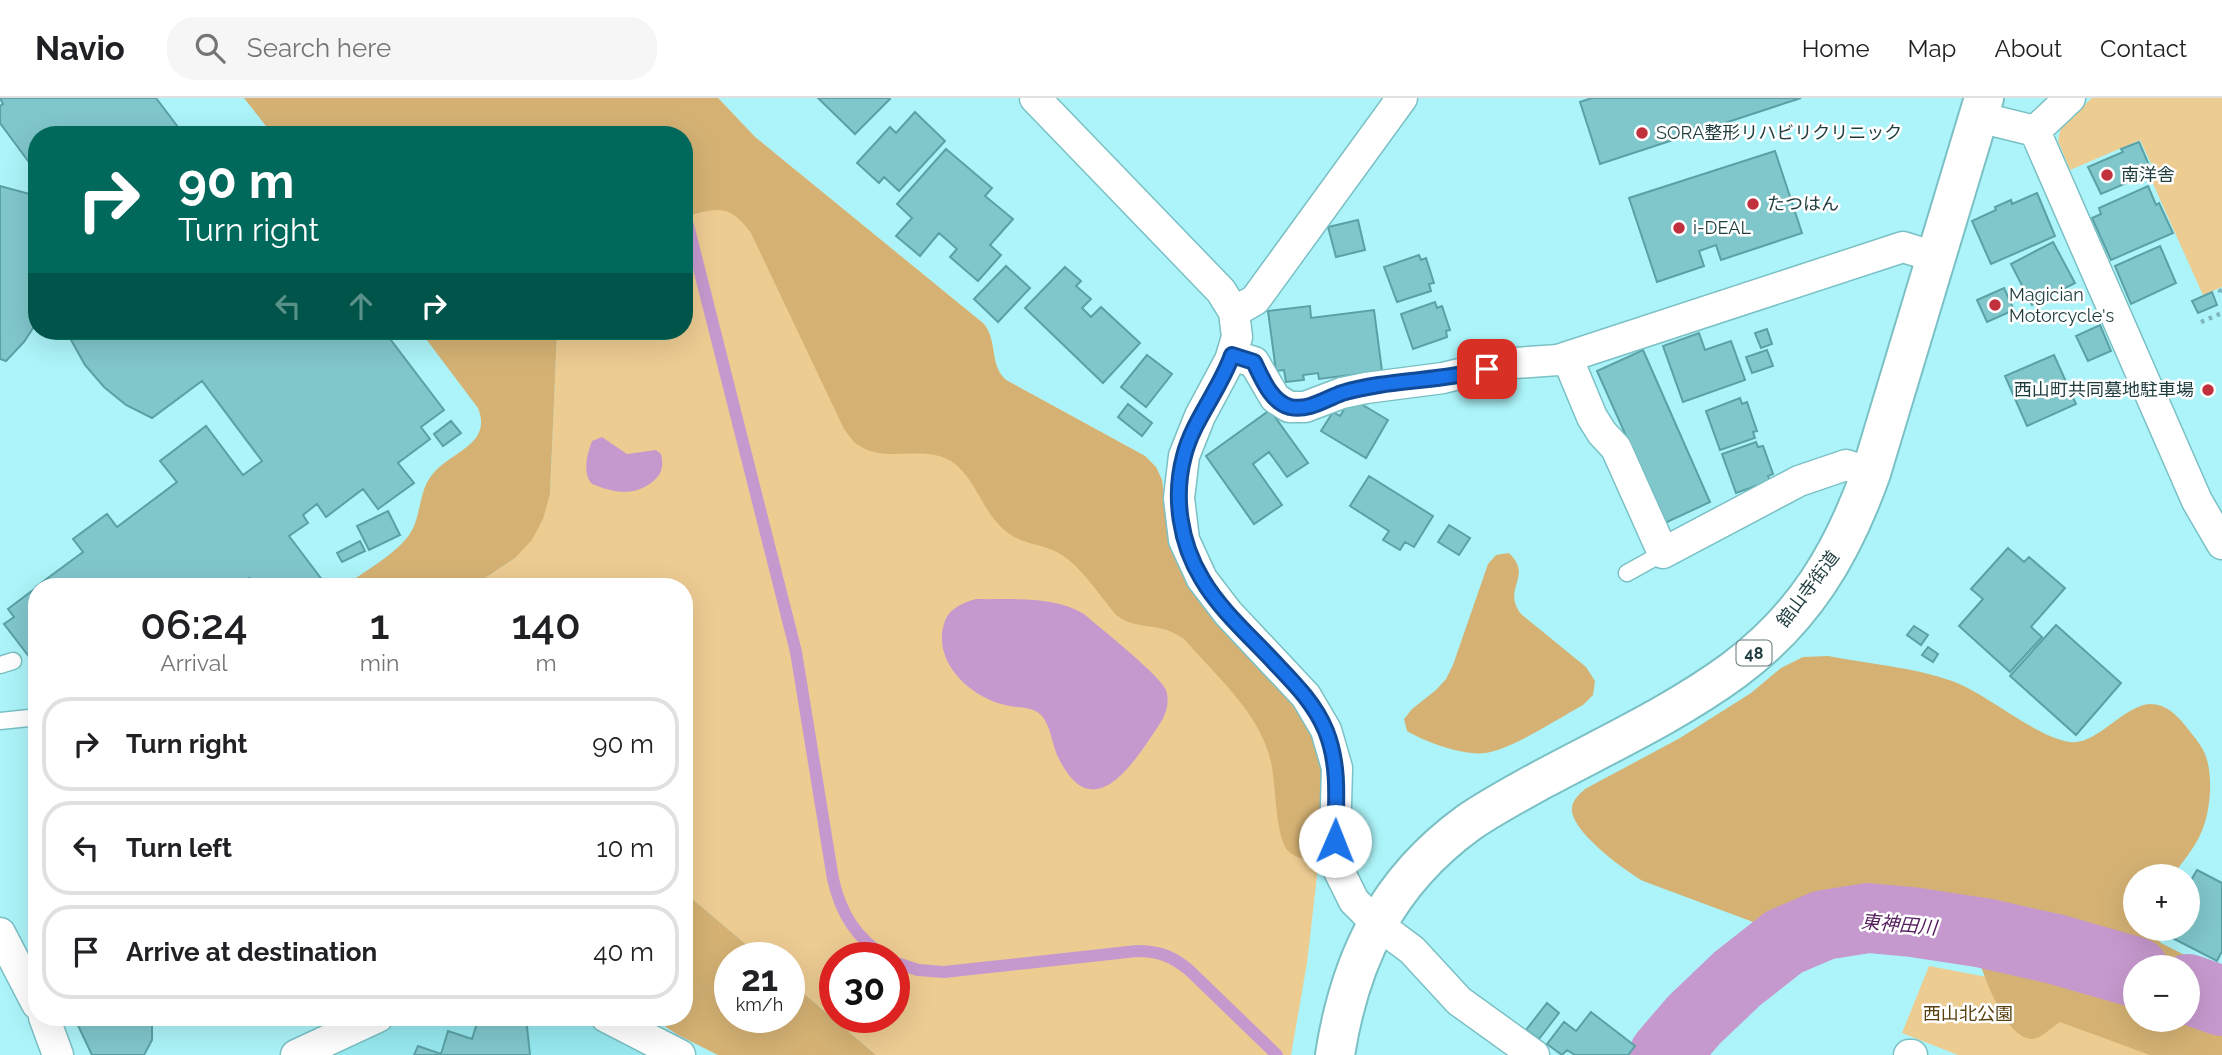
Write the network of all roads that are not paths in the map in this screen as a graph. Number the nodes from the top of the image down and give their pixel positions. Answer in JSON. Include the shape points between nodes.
{"nodes":[{"id":1,"x":1035,"y":98,"type":"edge"},
{"id":2,"x":1402,"y":98,"type":"edge"},
{"id":3,"x":2070,"y":98,"type":"edge"},
{"id":4,"x":1981,"y":107,"type":"edge"},
{"id":5,"x":2035,"y":131,"type":"junction"},
{"id":6,"x":1936,"y":257,"type":"junction"},
{"id":7,"x":1234,"y":312,"type":"junction"},
{"id":8,"x":1232,"y":355,"type":"junction"},
{"id":9,"x":1567,"y":357,"type":"junction"},
{"id":10,"x":1871,"y":473,"type":"junction"},
{"id":11,"x":2222,"y":544,"type":"edge"},
{"id":12,"x":1663,"y":553,"type":"junction"},
{"id":13,"x":1627,"y":573,"type":"dead end"},
{"id":14,"x":28,"y":718,"type":"edge"},
{"id":15,"x":0,"y":721,"type":"edge"},
{"id":16,"x":1377,"y":924,"type":"junction"},
{"id":17,"x":0,"y":933,"type":"edge"},
{"id":18,"x":28,"y":987,"type":"edge"},
{"id":19,"x":47,"y":1026,"type":"edge"},
{"id":20,"x":359,"y":1026,"type":"edge"},
{"id":21,"x":624,"y":1026,"type":"edge"},
{"id":22,"x":58,"y":1055,"type":"edge"},
{"id":23,"x":296,"y":1055,"type":"edge"},
{"id":24,"x":680,"y":1055,"type":"edge"},
{"id":25,"x":1335,"y":1055,"type":"edge"},
{"id":26,"x":1534,"y":1055,"type":"edge"}],
"edges":[{"from":1,"to":7,"type":"street","via":[[1220,291]]},
{"from":2,"to":7,"type":"street","via":[[1255,300]]},
{"from":3,"to":5,"type":"street"},
{"from":4,"to":5,"type":"street"},
{"from":4,"to":6,"type":"main road","name":"舘山寺街道","number":"48"},
{"from":5,"to":11,"type":"street","via":[[2197,501]]},
{"from":6,"to":9,"type":"street","via":[[1903,247]]},
{"from":6,"to":10,"type":"main road","name":"舘山寺街道","number":"48"},
{"from":7,"to":8,"type":"street","via":[[1237,337]]},
{"from":8,"to":9,"type":"street","via":[[1254,362],[1275,398],[1289,407],[1305,407],[1366,388]]},
{"from":8,"to":16,"type":"street","via":[[1184,456],[1178,498],[1184,540],[1202,579],[1306,695],[1326,730],[1337,768],[1339,871],[1354,901]]},
{"from":9,"to":12,"type":"street","via":[[1592,417],[1616,448]]},
{"from":10,"to":12,"type":"street","via":[[1846,465],[1799,481]]},
{"from":10,"to":16,"type":"main road","name":"舘山寺街道","number":"48","via":[[1839,551],[1793,616],[1765,644],[1734,670],[1666,713],[1468,823],[1411,876]]},
{"from":12,"to":13,"type":"lane"},
{"from":14,"to":15,"type":"lane"},
{"from":16,"to":25,"type":"main road","name":"舘山寺街道","number":"48","via":[[1352,978]]},
{"from":16,"to":26,"type":"street","via":[[1412,950],[1480,1018]]},
{"from":17,"to":18,"type":"street"},
{"from":19,"to":22,"type":"street"},
{"from":20,"to":23,"type":"street"},
{"from":21,"to":24,"type":"street"}]}
